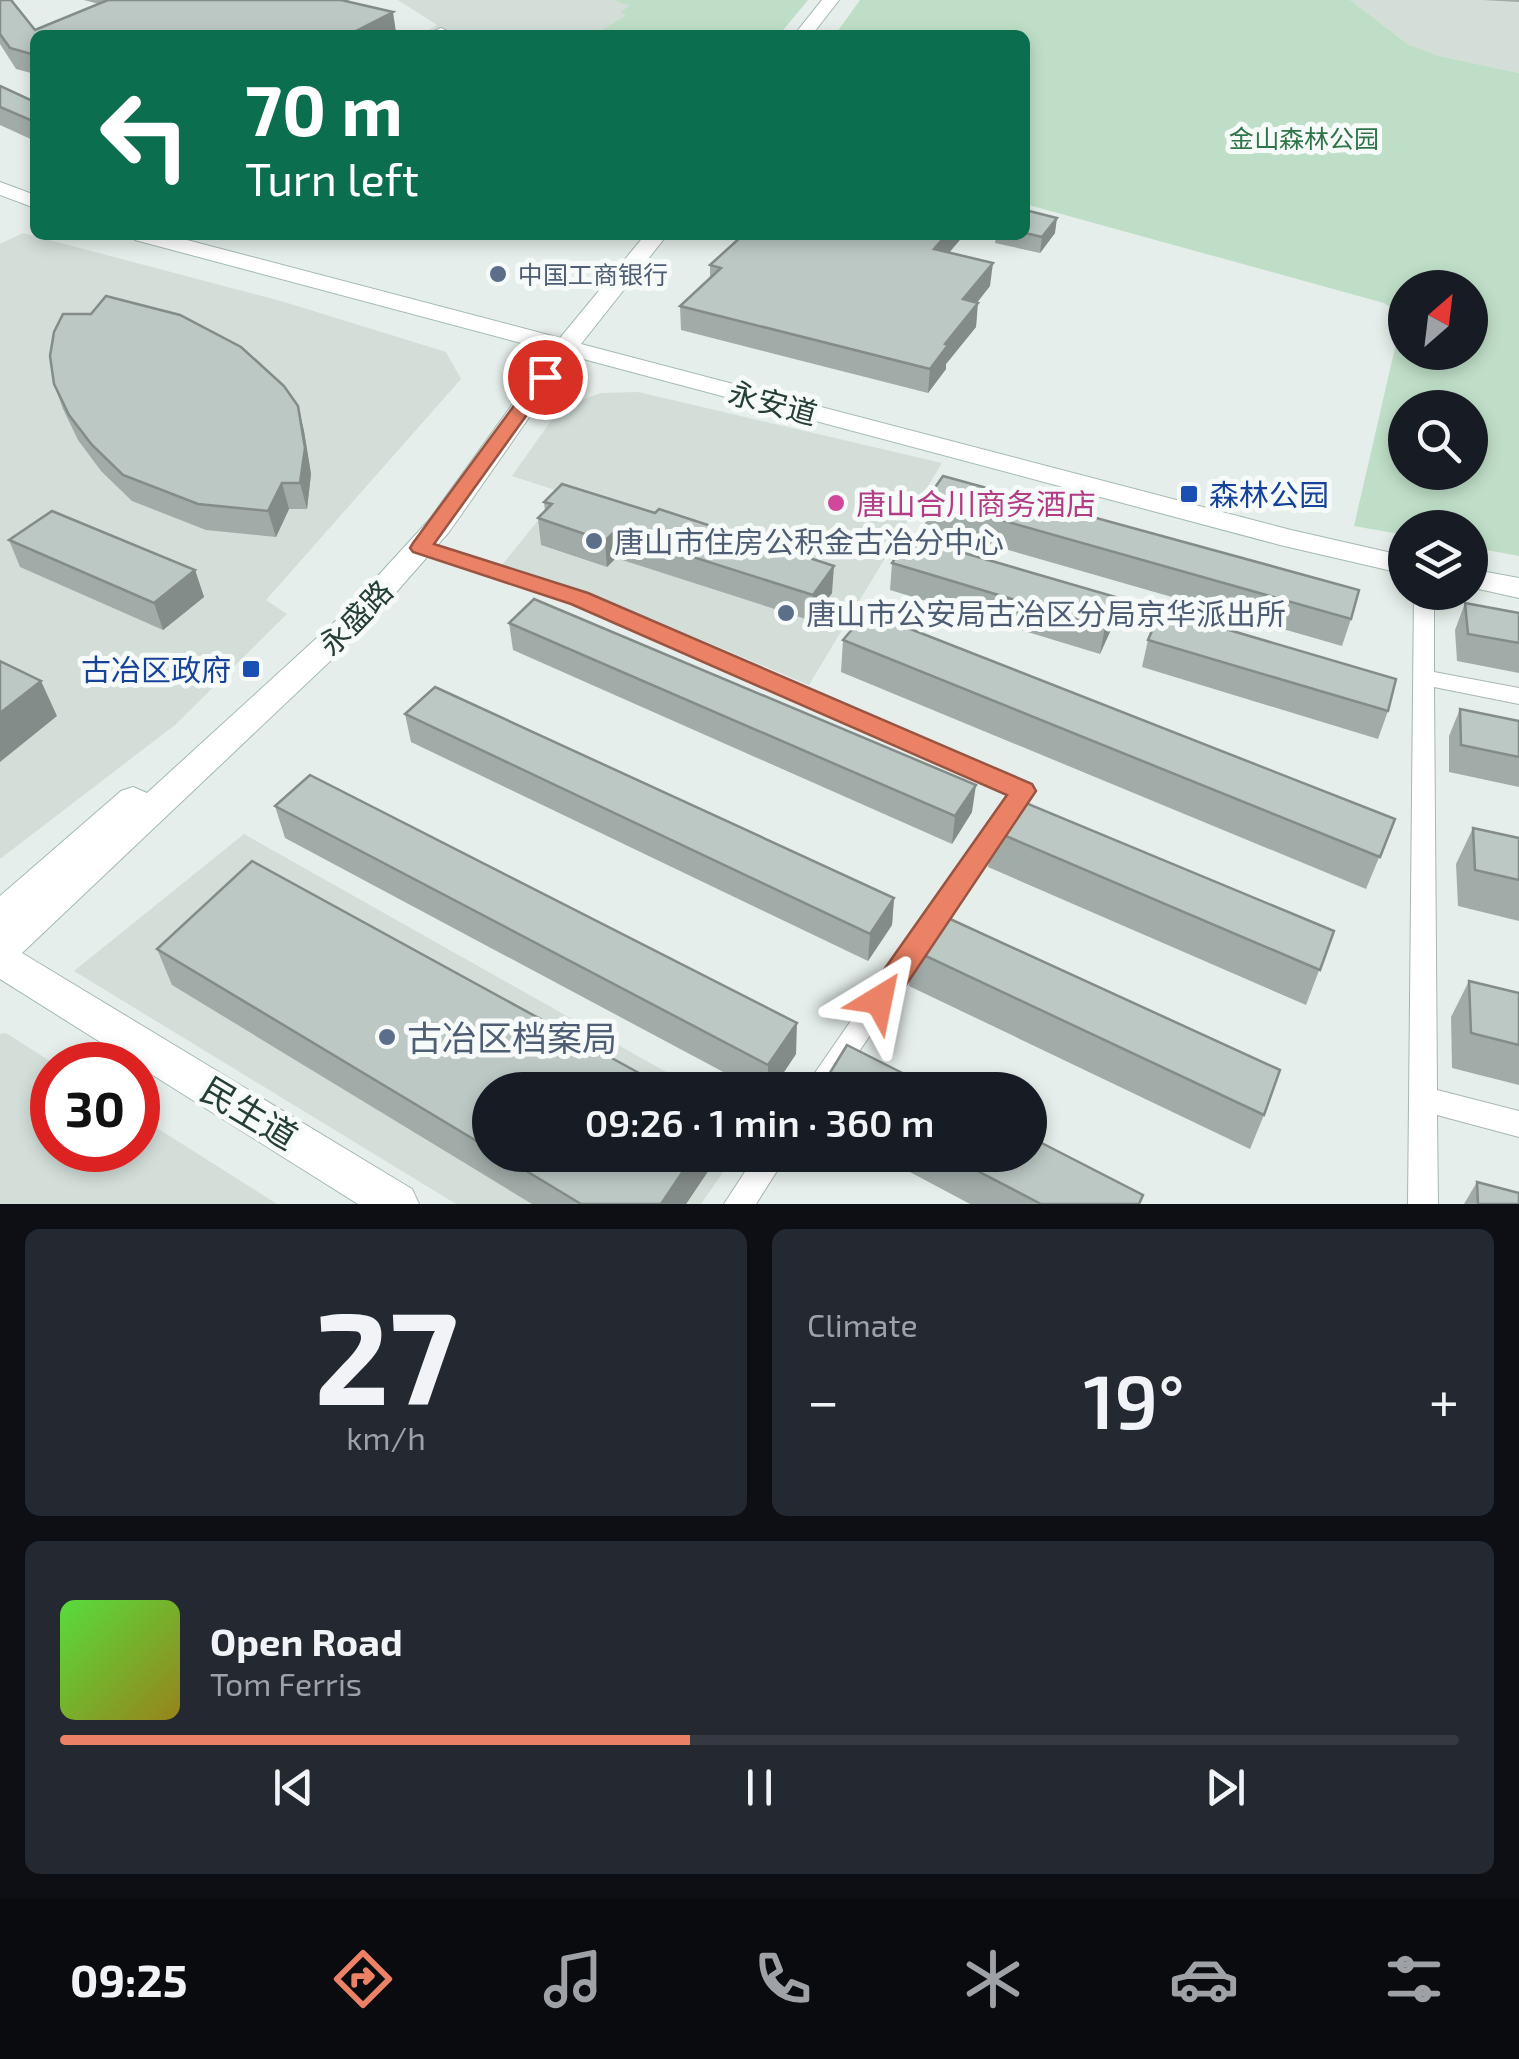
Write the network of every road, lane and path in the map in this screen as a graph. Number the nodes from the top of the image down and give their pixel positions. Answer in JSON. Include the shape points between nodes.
{"nodes":[{"id":1,"x":831,"y":0,"type":"edge"},
{"id":2,"x":842,"y":0,"type":"edge"},
{"id":3,"x":806,"y":30,"type":"edge"},
{"id":4,"x":818,"y":30,"type":"edge"},
{"id":5,"x":0,"y":188,"type":"edge"},
{"id":6,"x":30,"y":200,"type":"edge"},
{"id":7,"x":162,"y":240,"type":"edge"},
{"id":8,"x":637,"y":240,"type":"edge"},
{"id":9,"x":652,"y":240,"type":"edge"},
{"id":10,"x":559,"y":346,"type":"junction"},
{"id":11,"x":421,"y":548,"type":"junction"},
{"id":12,"x":1388,"y":561,"type":"edge"},
{"id":13,"x":1488,"y":582,"type":"edge"},
{"id":14,"x":1519,"y":588,"type":"edge"},
{"id":15,"x":1424,"y":610,"type":"edge"},
{"id":16,"x":1422,"y":677,"type":"junction"},
{"id":17,"x":1519,"y":696,"type":"edge"},
{"id":18,"x":0,"y":918,"type":"edge"},
{"id":19,"x":0,"y":950,"type":"edge"},
{"id":20,"x":0,"y":959,"type":"edge"},
{"id":21,"x":830,"y":1072,"type":"edge"},
{"id":22,"x":1423,"y":1099,"type":"junction"},
{"id":23,"x":1519,"y":1124,"type":"edge"},
{"id":24,"x":761,"y":1172,"type":"edge"},
{"id":25,"x":397,"y":1204,"type":"edge"},
{"id":26,"x":739,"y":1204,"type":"edge"},
{"id":27,"x":1423,"y":1204,"type":"edge"}],
"edges":[{"from":1,"to":3,"type":"main road"},
{"from":2,"to":4,"type":"main road"},
{"from":5,"to":6,"type":"main road"},
{"from":7,"to":10,"type":"main road","name":"永安道"},
{"from":8,"to":10,"type":"main road","name":"永盛路"},
{"from":9,"to":10,"type":"main road","name":"永盛路"},
{"from":10,"to":11,"type":"main road","name":"永盛路"},
{"from":10,"to":12,"type":"main road","name":"永安道"},
{"from":10,"to":18,"type":"main road","name":"永盛路","via":[[423,522],[329,624]]},
{"from":11,"to":19,"type":"main road","name":"永盛路","via":[[260,712]]},
{"from":11,"to":21,"type":"street","via":[[580,598],[1023,791]]},
{"from":13,"to":14,"type":"main road"},
{"from":15,"to":16,"type":"street"},
{"from":16,"to":17,"type":"street"},
{"from":16,"to":22,"type":"street"},
{"from":20,"to":25,"type":"main road","name":"民生道"},
{"from":22,"to":23,"type":"street"},
{"from":22,"to":27,"type":"street"},
{"from":24,"to":26,"type":"street"}]}
